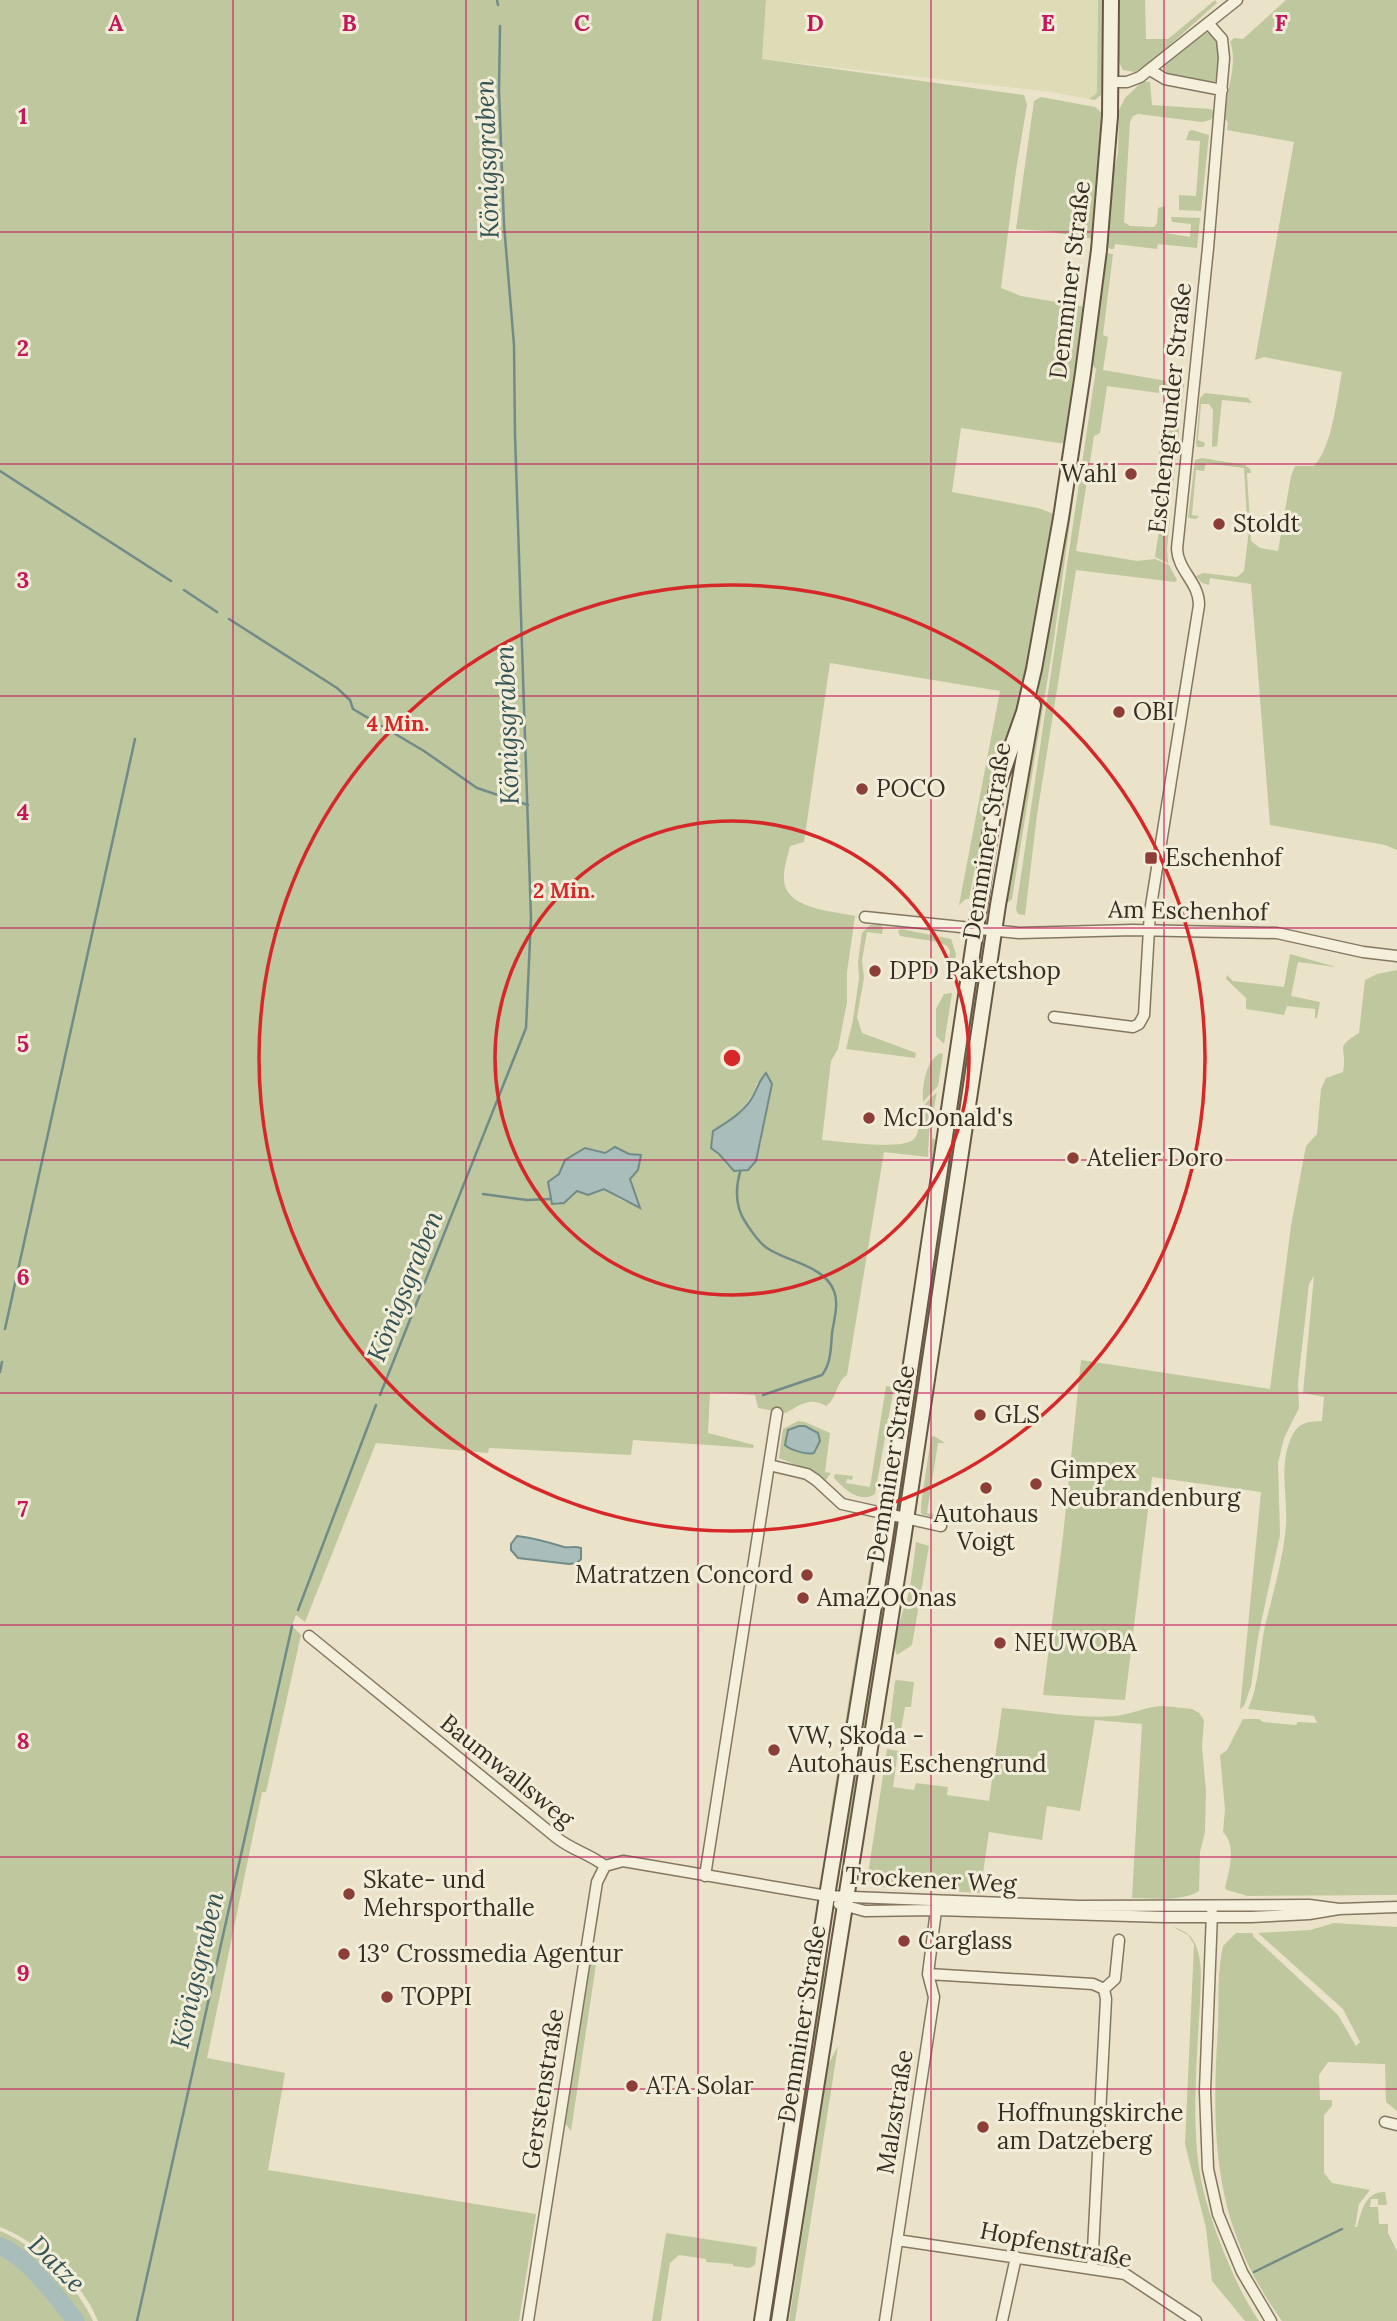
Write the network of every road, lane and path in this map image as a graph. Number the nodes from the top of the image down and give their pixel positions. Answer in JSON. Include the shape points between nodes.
{"nodes":[{"id":1,"x":1111,"y":0,"type":"edge"},
{"id":2,"x":1237,"y":0,"type":"edge"},
{"id":3,"x":1208,"y":23,"type":"junction"},
{"id":4,"x":1150,"y":70,"type":"junction"},
{"id":5,"x":1111,"y":82,"type":"junction"},
{"id":6,"x":1222,"y":90,"type":"junction"},
{"id":7,"x":1045,"y":614,"type":"junction"},
{"id":8,"x":865,"y":917,"type":"dead end"},
{"id":9,"x":975,"y":928,"type":"junction"},
{"id":10,"x":995,"y":930,"type":"junction"},
{"id":11,"x":1149,"y":930,"type":"junction"},
{"id":12,"x":1397,"y":956,"type":"edge"},
{"id":13,"x":1054,"y":1017,"type":"dead end"},
{"id":14,"x":777,"y":1413,"type":"dead end"},
{"id":15,"x":769,"y":1465,"type":"junction"},
{"id":16,"x":889,"y":1515,"type":"junction"},
{"id":17,"x":906,"y":1519,"type":"junction"},
{"id":18,"x":941,"y":1526,"type":"dead end"},
{"id":19,"x":309,"y":1636,"type":"dead end"},
{"id":20,"x":605,"y":1866,"type":"junction"},
{"id":21,"x":705,"y":1876,"type":"junction"},
{"id":22,"x":827,"y":1896,"type":"junction"},
{"id":23,"x":845,"y":1902,"type":"junction"},
{"id":24,"x":1212,"y":1906,"type":"junction"},
{"id":25,"x":1397,"y":1907,"type":"edge"},
{"id":26,"x":1339,"y":1909,"type":"junction"},
{"id":27,"x":936,"y":1910,"type":"junction"},
{"id":28,"x":1212,"y":1917,"type":"junction"},
{"id":29,"x":1119,"y":1940,"type":"dead end"},
{"id":30,"x":928,"y":1974,"type":"junction"},
{"id":31,"x":1104,"y":1989,"type":"junction"},
{"id":32,"x":1385,"y":2122,"type":"dead end"},
{"id":33,"x":1397,"y":2125,"type":"edge"},
{"id":34,"x":897,"y":2240,"type":"junction"},
{"id":35,"x":1016,"y":2257,"type":"junction"},
{"id":36,"x":1092,"y":2269,"type":"junction"},
{"id":37,"x":528,"y":2321,"type":"edge"},
{"id":38,"x":762,"y":2321,"type":"edge"},
{"id":39,"x":779,"y":2321,"type":"edge"},
{"id":40,"x":885,"y":2321,"type":"edge"},
{"id":41,"x":1002,"y":2321,"type":"edge"},
{"id":42,"x":1196,"y":2321,"type":"edge"},
{"id":43,"x":1271,"y":2321,"type":"edge"}],
"edges":[{"from":1,"to":5,"type":"main road","name":"Demminer Straße"},
{"from":2,"to":3,"type":"street"},
{"from":3,"to":4,"type":"street"},
{"from":3,"to":6,"type":"street","name":"Eschengrunder Straße","via":[[1222,39]]},
{"from":4,"to":5,"type":"street","via":[[1132,81]]},
{"from":4,"to":6,"type":"street","via":[[1165,79]]},
{"from":5,"to":7,"type":"main road","name":"Demminer Straße","via":[[1092,308]]},
{"from":6,"to":11,"type":"street","name":"Eschengrunder Straße","via":[[1177,549],[1178,562],[1198,591],[1199,605]]},
{"from":7,"to":9,"type":"main road","name":"Demminer Straße","via":[[1024,712],[998,788]]},
{"from":7,"to":10,"type":"main road","name":"Demminer Straße"},
{"from":8,"to":9,"type":"street","name":"Demminer Straße"},
{"from":9,"to":10,"type":"street","name":"Am Eschenhof"},
{"from":9,"to":16,"type":"main road","name":"Demminer Straße"},
{"from":10,"to":11,"type":"street","name":"Am Eschenhof"},
{"from":10,"to":17,"type":"main road","name":"Demminer Straße"},
{"from":11,"to":12,"type":"street","name":"Am Eschenhof","via":[[1277,933]]},
{"from":11,"to":13,"type":"street","via":[[1144,1015],[1139,1024],[1129,1027]]},
{"from":14,"to":15,"type":"street"},
{"from":15,"to":16,"type":"street","via":[[807,1474],[842,1504]]},
{"from":15,"to":21,"type":"street"},
{"from":16,"to":17,"type":"street"},
{"from":16,"to":22,"type":"main road","name":"Demminer Straße"},
{"from":17,"to":18,"type":"street"},
{"from":17,"to":23,"type":"main road","name":"Demminer Straße"},
{"from":19,"to":20,"type":"street","name":"Baumwallsweg","via":[[557,1838]]},
{"from":20,"to":21,"type":"street","via":[[623,1861]]},
{"from":20,"to":37,"type":"street","name":"Gerstenstraße","via":[[597,1882]]},
{"from":21,"to":22,"type":"street"},
{"from":22,"to":23,"type":"street","name":"Trockener Weg"},
{"from":22,"to":38,"type":"main road","name":"Demminer Straße"},
{"from":23,"to":24,"type":"street","name":"Trockener Weg"},
{"from":23,"to":27,"type":"street","name":"Trockener Weg","via":[[865,1911]]},
{"from":23,"to":39,"type":"main road","name":"Demminer Straße"},
{"from":24,"to":26,"type":"street","name":"Trockener Weg"},
{"from":24,"to":28,"type":"street"},
{"from":25,"to":26,"type":"street","name":"Trockener Weg"},
{"from":26,"to":28,"type":"street","name":"Trockener Weg"},
{"from":27,"to":28,"type":"street","name":"Trockener Weg"},
{"from":27,"to":30,"type":"street","name":"Malzstraße"},
{"from":28,"to":43,"type":"street","via":[[1205,2091],[1208,2169],[1218,2214],[1242,2272]]},
{"from":29,"to":31,"type":"street","via":[[1115,1979]]},
{"from":30,"to":31,"type":"street","via":[[1093,1984]]},
{"from":30,"to":34,"type":"street","name":"Malzstraße","via":[[934,1997]]},
{"from":31,"to":36,"type":"street"},
{"from":32,"to":33,"type":"street"},
{"from":34,"to":35,"type":"street","name":"Hopfenstraße"},
{"from":34,"to":40,"type":"street","name":"Malzstraße"},
{"from":35,"to":36,"type":"street","name":"Hopfenstraße"},
{"from":35,"to":41,"type":"street"},
{"from":36,"to":42,"type":"street","name":"Hopfenstraße","via":[[1132,2277]]}]}
